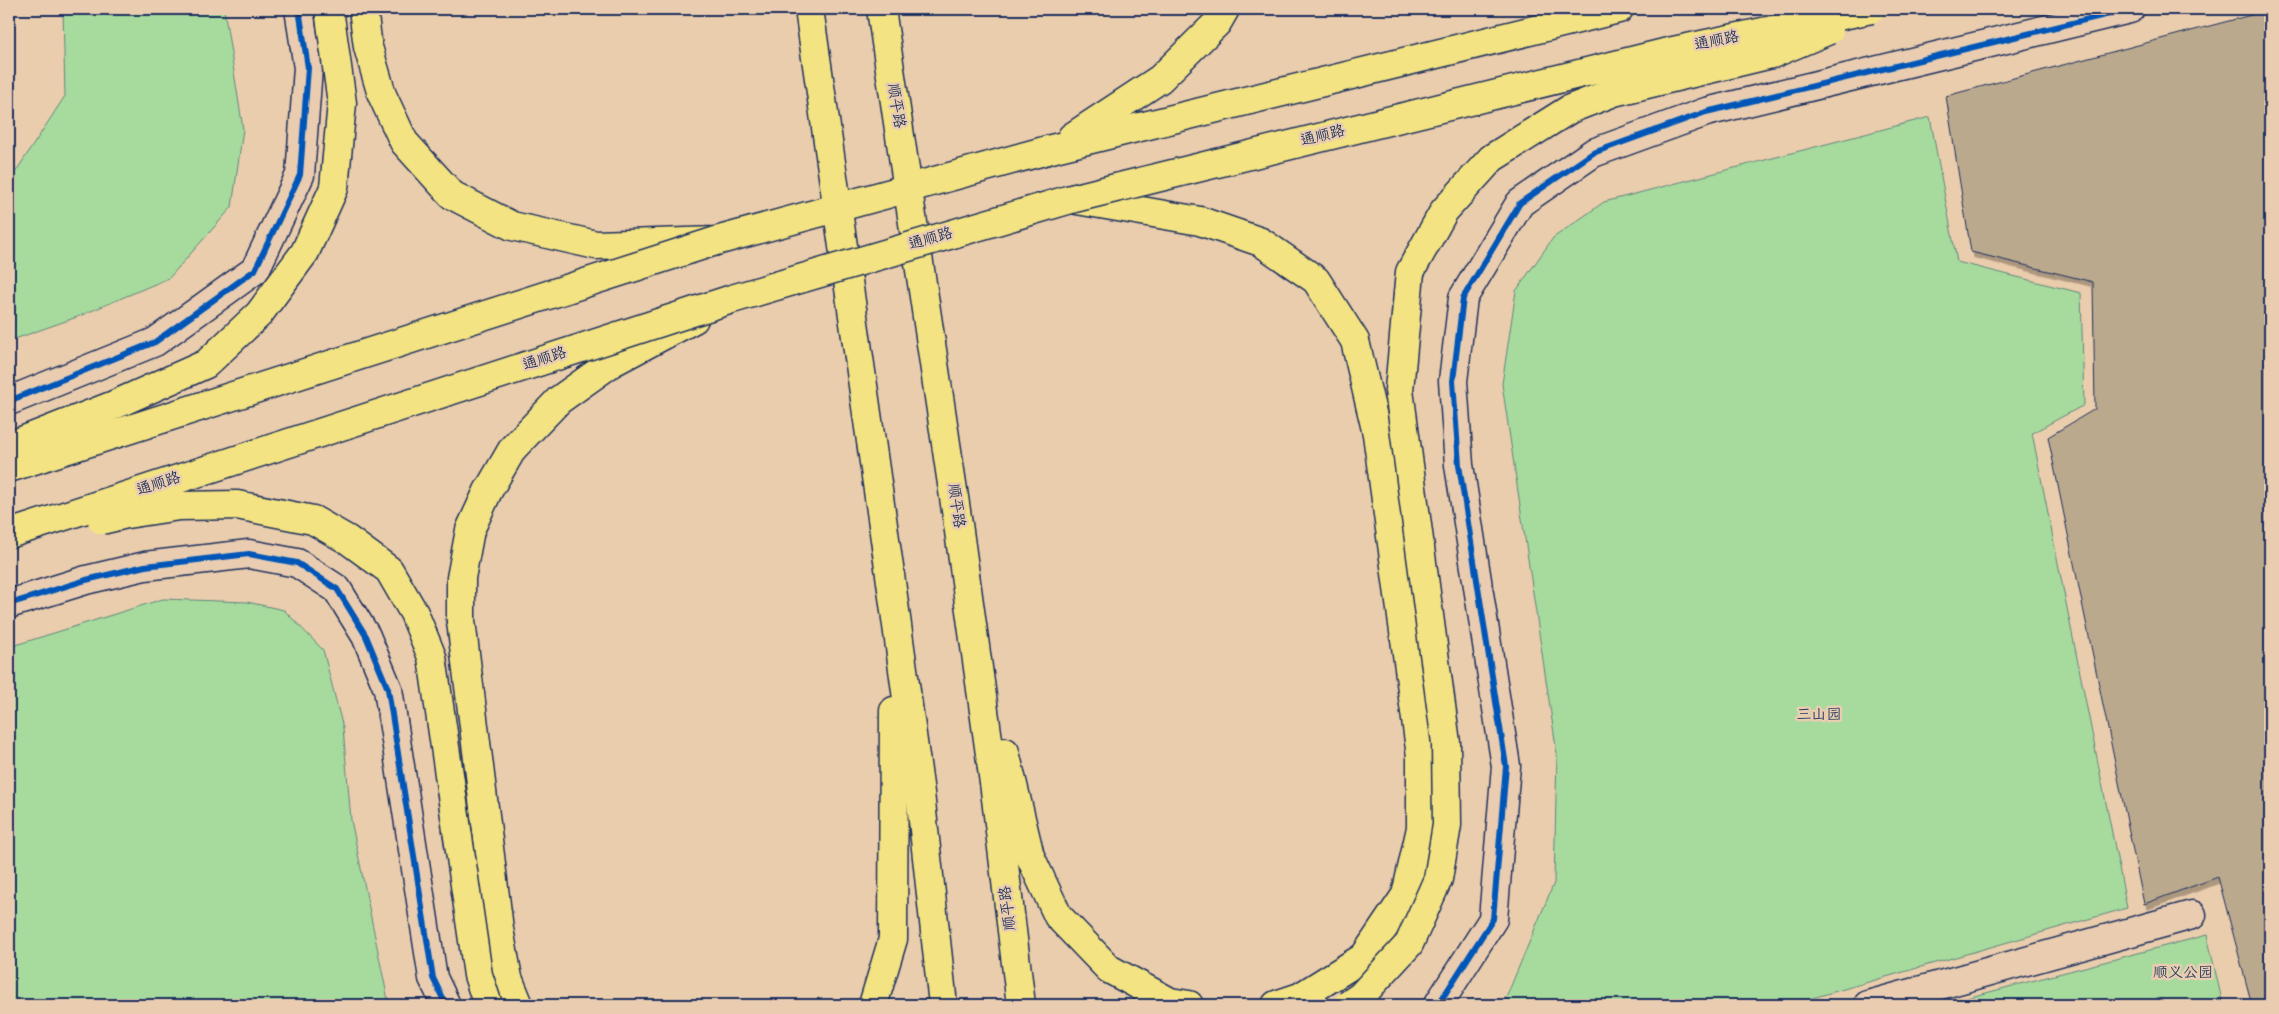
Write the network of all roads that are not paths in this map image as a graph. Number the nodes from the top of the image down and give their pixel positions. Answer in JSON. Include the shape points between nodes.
{"nodes":[{"id":1,"x":299,"y":9,"type":"edge"},
{"id":2,"x":329,"y":9,"type":"edge"},
{"id":3,"x":363,"y":9,"type":"edge"},
{"id":4,"x":807,"y":9,"type":"edge"},
{"id":5,"x":881,"y":9,"type":"edge"},
{"id":6,"x":1225,"y":9,"type":"edge"},
{"id":7,"x":1619,"y":9,"type":"edge"},
{"id":8,"x":1872,"y":9,"type":"edge"},
{"id":9,"x":1878,"y":9,"type":"edge"},
{"id":10,"x":2130,"y":9,"type":"edge"},
{"id":11,"x":1055,"y":148,"type":"junction"},
{"id":12,"x":1071,"y":199,"type":"junction"},
{"id":13,"x":716,"y":241,"type":"junction"},
{"id":14,"x":732,"y":299,"type":"junction"},
{"id":15,"x":9,"y":401,"type":"edge"},
{"id":16,"x":9,"y":446,"type":"edge"},
{"id":17,"x":9,"y":468,"type":"edge"},
{"id":18,"x":9,"y":534,"type":"edge"},
{"id":19,"x":9,"y":544,"type":"edge"},
{"id":20,"x":888,"y":560,"type":"junction"},
{"id":21,"x":967,"y":593,"type":"junction"},
{"id":22,"x":9,"y":604,"type":"edge"},
{"id":23,"x":2192,"y":915,"type":"dead end"},
{"id":24,"x":446,"y":1005,"type":"edge"},
{"id":25,"x":488,"y":1005,"type":"edge"},
{"id":26,"x":519,"y":1005,"type":"edge"},
{"id":27,"x":872,"y":1005,"type":"edge"},
{"id":28,"x":943,"y":1005,"type":"edge"},
{"id":29,"x":1021,"y":1005,"type":"edge"},
{"id":30,"x":1189,"y":1005,"type":"edge"},
{"id":31,"x":1276,"y":1005,"type":"edge"},
{"id":32,"x":1348,"y":1005,"type":"edge"},
{"id":33,"x":1438,"y":1005,"type":"edge"},
{"id":34,"x":1868,"y":1005,"type":"edge"}],
"edges":[{"from":1,"to":15,"type":"street","via":[[308,68],[300,174],[255,270],[155,342]]},
{"from":2,"to":16,"type":"main road","bridge":true,"via":[[342,103],[334,188],[306,252],[259,314],[206,364]]},
{"from":3,"to":13,"type":"main road","bridge":true,"via":[[368,47],[382,95],[404,142],[452,195],[512,226],[596,245]]},
{"from":4,"to":20,"type":"main road"},
{"from":5,"to":21,"type":"main road","name":"顺平路"},
{"from":6,"to":11,"type":"main road","via":[[1217,23],[1160,79]]},
{"from":7,"to":11,"type":"main road"},
{"from":8,"to":12,"type":"main road","name":"通顺路","bridge":true,"via":[[1664,53]]},
{"from":9,"to":32,"type":"main road","bridge":true,"via":[[1772,54],[1614,92],[1570,109],[1492,158],[1444,211],[1410,272],[1399,390],[1446,743],[1447,825],[1438,879],[1409,944],[1361,996]]},
{"from":10,"to":33,"type":"street","via":[[1706,112],[1593,153],[1520,203],[1463,298],[1453,381],[1459,465],[1506,766],[1493,919]]},
{"from":11,"to":13,"type":"main road"},
{"from":12,"to":14,"type":"main road","name":"通顺路","bridge":true},
{"from":12,"to":31,"type":"main road","via":[[1200,220],[1261,242],[1316,280],[1355,340],[1377,434],[1420,746],[1421,828],[1406,895],[1364,957],[1300,997]]},
{"from":13,"to":17,"type":"main road","bridge":true},
{"from":14,"to":18,"type":"main road","name":"通顺路","bridge":true},
{"from":14,"to":26,"type":"main road","bridge":true,"via":[[611,363],[559,400],[513,448],[470,530],[461,578],[461,622],[499,929],[508,978]]},
{"from":19,"to":25,"type":"main road","bridge":true,"via":[[127,514],[179,506],[238,504],[313,520],[348,540],[389,570],[414,613],[432,657],[478,976]]},
{"from":20,"to":27,"type":"main road","via":[[894,710],[893,939]]},
{"from":20,"to":28,"type":"main road","via":[[920,793]]},
{"from":21,"to":29,"type":"main road","name":"顺平路"},
{"from":21,"to":30,"type":"main road","via":[[1030,856],[1058,916],[1109,969],[1170,1002]]},
{"from":22,"to":24,"type":"street","via":[[145,566],[249,554],[297,563],[338,589],[366,636],[388,689],[433,978]]},
{"from":23,"to":34,"type":"street"}]}
